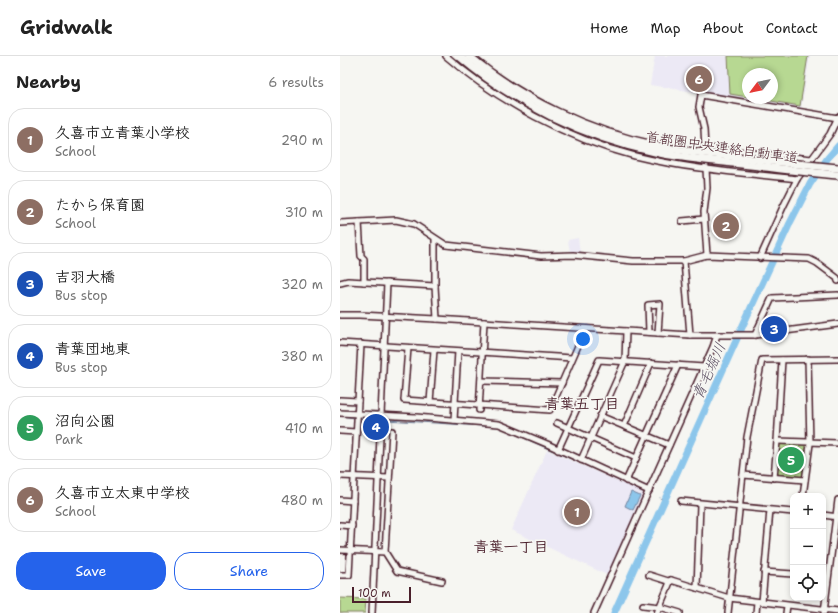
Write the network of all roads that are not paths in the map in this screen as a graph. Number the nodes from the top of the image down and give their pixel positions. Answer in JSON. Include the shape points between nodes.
{"nodes":[{"id":1,"x":446,"y":56,"type":"edge"},
{"id":2,"x":459,"y":56,"type":"edge"},
{"id":3,"x":469,"y":56,"type":"edge"},
{"id":4,"x":838,"y":117,"type":"edge"},
{"id":5,"x":705,"y":148,"type":"junction"},
{"id":6,"x":812,"y":159,"type":"junction"},
{"id":7,"x":838,"y":168,"type":"edge"},
{"id":8,"x":706,"y":169,"type":"junction"},
{"id":9,"x":838,"y":175,"type":"edge"},
{"id":10,"x":797,"y":179,"type":"junction"},
{"id":11,"x":704,"y":219,"type":"junction"},
{"id":12,"x":682,"y":221,"type":"dead end"},
{"id":13,"x":359,"y":222,"type":"junction"},
{"id":14,"x":340,"y":223,"type":"edge"},
{"id":15,"x":435,"y":239,"type":"junction"},
{"id":16,"x":707,"y":255,"type":"junction"},
{"id":17,"x":761,"y":258,"type":"junction"},
{"id":18,"x":684,"y":261,"type":"junction"},
{"id":19,"x":838,"y":281,"type":"edge"},
{"id":20,"x":364,"y":282,"type":"junction"},
{"id":21,"x":340,"y":283,"type":"edge"},
{"id":22,"x":387,"y":283,"type":"junction"},
{"id":23,"x":435,"y":286,"type":"junction"},
{"id":24,"x":838,"y":295,"type":"edge"},
{"id":25,"x":340,"y":315,"type":"edge"},
{"id":26,"x":386,"y":316,"type":"junction"},
{"id":27,"x":437,"y":319,"type":"junction"},
{"id":28,"x":484,"y":322,"type":"junction"},
{"id":29,"x":838,"y":324,"type":"edge"},
{"id":30,"x":626,"y":331,"type":"junction"},
{"id":31,"x":584,"y":332,"type":"dead end"},
{"id":32,"x":649,"y":332,"type":"junction"},
{"id":33,"x":658,"y":333,"type":"junction"},
{"id":34,"x":690,"y":335,"type":"junction"},
{"id":35,"x":717,"y":335,"type":"junction"},
{"id":36,"x":754,"y":335,"type":"junction"},
{"id":37,"x":340,"y":343,"type":"edge"},
{"id":38,"x":361,"y":344,"type":"junction"},
{"id":39,"x":384,"y":346,"type":"junction"},
{"id":40,"x":408,"y":348,"type":"junction"},
{"id":41,"x":434,"y":350,"type":"junction"},
{"id":42,"x":458,"y":351,"type":"junction"},
{"id":43,"x":482,"y":352,"type":"junction"},
{"id":44,"x":572,"y":358,"type":"junction"},
{"id":45,"x":808,"y":359,"type":"junction"},
{"id":46,"x":838,"y":359,"type":"edge"},
{"id":47,"x":782,"y":360,"type":"junction"},
{"id":48,"x":625,"y":361,"type":"junction"},
{"id":49,"x":652,"y":363,"type":"junction"},
{"id":50,"x":678,"y":365,"type":"junction"},
{"id":51,"x":704,"y":367,"type":"junction"},
{"id":52,"x":481,"y":381,"type":"junction"},
{"id":53,"x":562,"y":383,"type":"junction"},
{"id":54,"x":340,"y":400,"type":"edge"},
{"id":55,"x":358,"y":400,"type":"junction"},
{"id":56,"x":430,"y":402,"type":"junction"},
{"id":57,"x":455,"y":403,"type":"junction"},
{"id":58,"x":479,"y":407,"type":"junction"},
{"id":59,"x":340,"y":413,"type":"edge"},
{"id":60,"x":358,"y":414,"type":"junction"},
{"id":61,"x":381,"y":416,"type":"junction"},
{"id":62,"x":600,"y":416,"type":"junction"},
{"id":63,"x":454,"y":420,"type":"junction"},
{"id":64,"x":557,"y":423,"type":"dead end"},
{"id":65,"x":624,"y":426,"type":"junction"},
{"id":66,"x":568,"y":428,"type":"junction"},
{"id":67,"x":340,"y":431,"type":"edge"},
{"id":68,"x":392,"y":431,"type":"dead end"},
{"id":69,"x":356,"y":432,"type":"junction"},
{"id":70,"x":646,"y":436,"type":"junction"},
{"id":71,"x":591,"y":438,"type":"junction"},
{"id":72,"x":777,"y":441,"type":"junction"},
{"id":73,"x":810,"y":441,"type":"junction"},
{"id":74,"x":838,"y":442,"type":"edge"},
{"id":75,"x":669,"y":445,"type":"junction"},
{"id":76,"x":558,"y":450,"type":"junction"},
{"id":77,"x":636,"y":458,"type":"junction"},
{"id":78,"x":581,"y":460,"type":"junction"},
{"id":79,"x":743,"y":475,"type":"junction"},
{"id":80,"x":340,"y":476,"type":"edge"},
{"id":81,"x":354,"y":476,"type":"junction"},
{"id":82,"x":378,"y":478,"type":"junction"},
{"id":83,"x":389,"y":478,"type":"junction"},
{"id":84,"x":774,"y":478,"type":"junction"},
{"id":85,"x":626,"y":480,"type":"junction"},
{"id":86,"x":805,"y":480,"type":"junction"},
{"id":87,"x":649,"y":491,"type":"junction"},
{"id":88,"x":803,"y":493,"type":"edge"},
{"id":89,"x":340,"y":500,"type":"edge"},
{"id":90,"x":838,"y":500,"type":"edge"},
{"id":91,"x":353,"y":501,"type":"junction"},
{"id":92,"x":681,"y":501,"type":"dead end"},
{"id":93,"x":700,"y":504,"type":"junction"},
{"id":94,"x":740,"y":508,"type":"junction"},
{"id":95,"x":770,"y":510,"type":"junction"},
{"id":96,"x":790,"y":512,"type":"edge"},
{"id":97,"x":826,"y":515,"type":"edge"},
{"id":98,"x":837,"y":516,"type":"edge"},
{"id":99,"x":340,"y":525,"type":"edge"},
{"id":100,"x":352,"y":526,"type":"junction"},
{"id":101,"x":340,"y":550,"type":"edge"},
{"id":102,"x":350,"y":550,"type":"junction"},
{"id":103,"x":375,"y":552,"type":"junction"},
{"id":104,"x":385,"y":552,"type":"junction"},
{"id":105,"x":764,"y":572,"type":"junction"},
{"id":106,"x":790,"y":574,"type":"edge"},
{"id":107,"x":340,"y":575,"type":"edge"},
{"id":108,"x":649,"y":575,"type":"dead end"},
{"id":109,"x":826,"y":576,"type":"edge"},
{"id":110,"x":671,"y":580,"type":"junction"},
{"id":111,"x":442,"y":581,"type":"dead end"},
{"id":112,"x":697,"y":588,"type":"junction"},
{"id":113,"x":729,"y":598,"type":"junction"},
{"id":114,"x":825,"y":601,"type":"edge"},
{"id":115,"x":760,"y":602,"type":"junction"},
{"id":116,"x":643,"y":605,"type":"dead end"},
{"id":117,"x":787,"y":606,"type":"junction"},
{"id":118,"x":660,"y":607,"type":"junction"},
{"id":119,"x":838,"y":611,"type":"edge"},
{"id":120,"x":825,"y":612,"type":"edge"},
{"id":121,"x":372,"y":613,"type":"edge"},
{"id":122,"x":594,"y":613,"type":"edge"},
{"id":123,"x":657,"y":613,"type":"edge"},
{"id":124,"x":680,"y":613,"type":"edge"},
{"id":125,"x":728,"y":613,"type":"edge"},
{"id":126,"x":756,"y":613,"type":"edge"},
{"id":127,"x":786,"y":613,"type":"edge"}],
"edges":[{"from":1,"to":8,"type":"street","via":[[495,93],[576,135],[634,155]]},
{"from":2,"to":9,"type":"highway","name":"首都圏中央連絡自動車道","bridge":true,"via":[[494,83],[535,107],[574,126],[641,149],[675,156]]},
{"from":3,"to":7,"type":"highway","name":"首都圏中央連絡自動車道","bridge":true,"via":[[539,102],[617,136],[673,149]]},
{"from":4,"to":5,"type":"street","via":[[701,95],[699,107]]},
{"from":4,"to":6,"type":"street","via":[[830,134]]},
{"from":5,"to":6,"type":"street"},
{"from":5,"to":8,"type":"street"},
{"from":6,"to":10,"type":"street"},
{"from":8,"to":10,"type":"street"},
{"from":8,"to":11,"type":"street"},
{"from":10,"to":17,"type":"street"},
{"from":11,"to":12,"type":"street"},
{"from":11,"to":16,"type":"street"},
{"from":13,"to":14,"type":"street"},
{"from":13,"to":15,"type":"street","via":[[396,220],[414,224]]},
{"from":13,"to":20,"type":"street"},
{"from":15,"to":18,"type":"street","via":[[446,245],[541,256]]},
{"from":15,"to":23,"type":"street"},
{"from":16,"to":17,"type":"street"},
{"from":16,"to":18,"type":"street"},
{"from":17,"to":19,"type":"street","via":[[811,260]]},
{"from":18,"to":34,"type":"street"},
{"from":20,"to":21,"type":"street"},
{"from":20,"to":22,"type":"street"},
{"from":22,"to":23,"type":"street"},
{"from":22,"to":26,"type":"street"},
{"from":23,"to":27,"type":"street"},
{"from":24,"to":36,"type":"street","via":[[772,298]]},
{"from":25,"to":26,"type":"street"},
{"from":26,"to":27,"type":"street"},
{"from":26,"to":39,"type":"street"},
{"from":27,"to":28,"type":"street"},
{"from":28,"to":30,"type":"street"},
{"from":28,"to":43,"type":"street"},
{"from":29,"to":36,"type":"street"},
{"from":30,"to":32,"type":"street"},
{"from":30,"to":48,"type":"street"},
{"from":31,"to":44,"type":"street"},
{"from":32,"to":33,"type":"street"},
{"from":32,"to":33,"type":"street","via":[[648,304],[660,304]]},
{"from":33,"to":34,"type":"street"},
{"from":34,"to":35,"type":"street"},
{"from":35,"to":36,"type":"street"},
{"from":35,"to":51,"type":"street"},
{"from":37,"to":38,"type":"street"},
{"from":38,"to":39,"type":"street"},
{"from":38,"to":55,"type":"street"},
{"from":39,"to":40,"type":"street"},
{"from":39,"to":61,"type":"street"},
{"from":40,"to":41,"type":"street"},
{"from":40,"to":56,"type":"street","via":[[404,400]]},
{"from":41,"to":42,"type":"street"},
{"from":41,"to":56,"type":"street"},
{"from":42,"to":43,"type":"street"},
{"from":42,"to":57,"type":"street"},
{"from":43,"to":44,"type":"street"},
{"from":43,"to":52,"type":"street"},
{"from":44,"to":53,"type":"street"},
{"from":45,"to":46,"type":"street"},
{"from":45,"to":47,"type":"street"},
{"from":45,"to":73,"type":"street"},
{"from":47,"to":72,"type":"street"},
{"from":47,"to":79,"type":"street","via":[[762,360],[747,437]]},
{"from":48,"to":49,"type":"street"},
{"from":48,"to":62,"type":"street"},
{"from":48,"to":66,"type":"street","via":[[599,360]]},
{"from":49,"to":50,"type":"street"},
{"from":49,"to":65,"type":"street"},
{"from":50,"to":51,"type":"street"},
{"from":50,"to":70,"type":"street"},
{"from":51,"to":75,"type":"street"},
{"from":52,"to":53,"type":"street"},
{"from":52,"to":58,"type":"street"},
{"from":53,"to":58,"type":"street","via":[[550,410]]},
{"from":54,"to":55,"type":"street"},
{"from":55,"to":60,"type":"street"},
{"from":56,"to":57,"type":"street"},
{"from":57,"to":58,"type":"street"},
{"from":57,"to":63,"type":"street"},
{"from":59,"to":60,"type":"street"},
{"from":60,"to":61,"type":"street"},
{"from":60,"to":69,"type":"street"},
{"from":61,"to":63,"type":"street"},
{"from":61,"to":82,"type":"street"},
{"from":62,"to":65,"type":"street"},
{"from":62,"to":71,"type":"street"},
{"from":63,"to":76,"type":"street","via":[[500,424]]},
{"from":64,"to":66,"type":"street"},
{"from":65,"to":70,"type":"street"},
{"from":66,"to":71,"type":"street"},
{"from":66,"to":76,"type":"street"},
{"from":67,"to":69,"type":"street"},
{"from":68,"to":83,"type":"street"},
{"from":69,"to":81,"type":"street"},
{"from":70,"to":75,"type":"street"},
{"from":70,"to":77,"type":"street"},
{"from":71,"to":77,"type":"street"},
{"from":71,"to":78,"type":"street"},
{"from":72,"to":73,"type":"street"},
{"from":72,"to":84,"type":"street"},
{"from":73,"to":74,"type":"street"},
{"from":73,"to":86,"type":"street"},
{"from":75,"to":87,"type":"street"},
{"from":76,"to":78,"type":"street"},
{"from":77,"to":85,"type":"street"},
{"from":78,"to":85,"type":"street"},
{"from":79,"to":84,"type":"street"},
{"from":79,"to":94,"type":"street"},
{"from":80,"to":81,"type":"street"},
{"from":81,"to":82,"type":"street"},
{"from":81,"to":91,"type":"street"},
{"from":82,"to":83,"type":"street"},
{"from":82,"to":103,"type":"street"},
{"from":83,"to":104,"type":"street"},
{"from":84,"to":86,"type":"street"},
{"from":85,"to":87,"type":"street"},
{"from":86,"to":88,"type":"street"},
{"from":87,"to":122,"type":"street"},
{"from":89,"to":91,"type":"street"},
{"from":90,"to":98,"type":"street"},
{"from":91,"to":100,"type":"street"},
{"from":92,"to":93,"type":"street"},
{"from":93,"to":94,"type":"street"},
{"from":93,"to":112,"type":"street"},
{"from":94,"to":95,"type":"street"},
{"from":94,"to":113,"type":"street"},
{"from":95,"to":96,"type":"street"},
{"from":95,"to":105,"type":"street"},
{"from":97,"to":98,"type":"street"},
{"from":98,"to":109,"type":"street"},
{"from":99,"to":100,"type":"street"},
{"from":100,"to":102,"type":"street"},
{"from":101,"to":102,"type":"street"},
{"from":102,"to":103,"type":"street"},
{"from":102,"to":107,"type":"street","via":[[349,575]]},
{"from":103,"to":104,"type":"street"},
{"from":103,"to":121,"type":"street"},
{"from":104,"to":111,"type":"street","via":[[398,571]]},
{"from":105,"to":106,"type":"street"},
{"from":105,"to":115,"type":"street"},
{"from":108,"to":110,"type":"street"},
{"from":110,"to":112,"type":"street"},
{"from":110,"to":118,"type":"street"},
{"from":112,"to":113,"type":"street"},
{"from":113,"to":115,"type":"street"},
{"from":113,"to":125,"type":"street"},
{"from":114,"to":120,"type":"street"},
{"from":115,"to":117,"type":"street"},
{"from":115,"to":126,"type":"street"},
{"from":116,"to":118,"type":"street"},
{"from":117,"to":120,"type":"street"},
{"from":117,"to":127,"type":"street"},
{"from":118,"to":123,"type":"street"},
{"from":118,"to":124,"type":"street"},
{"from":119,"to":120,"type":"street"}]}
